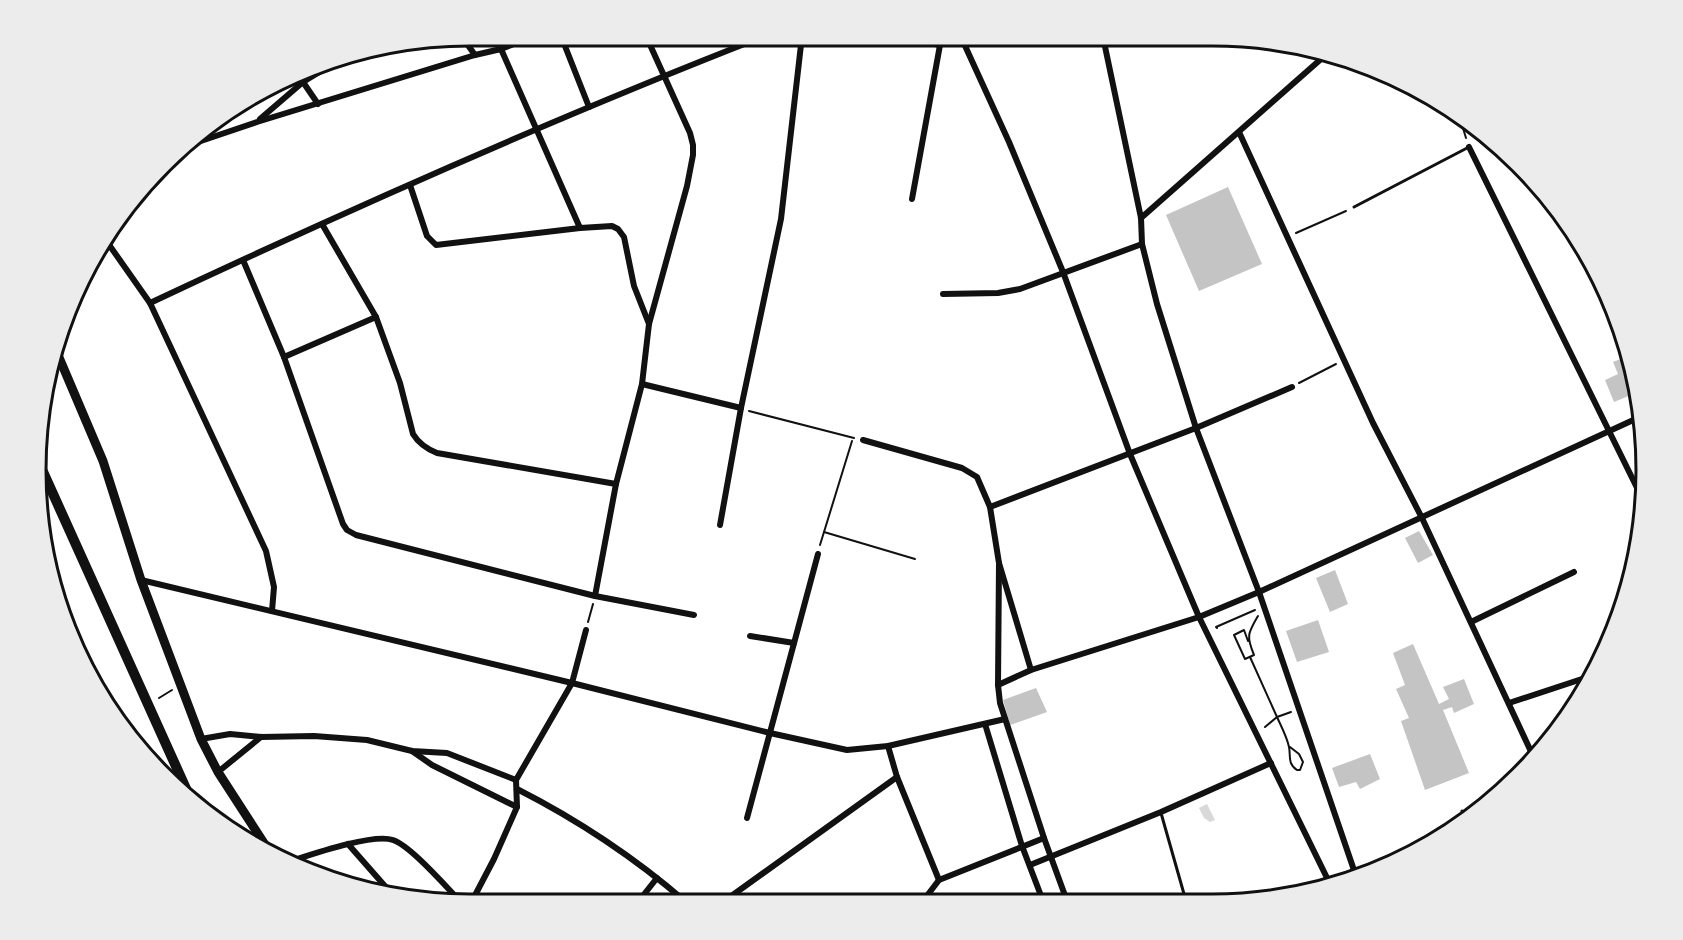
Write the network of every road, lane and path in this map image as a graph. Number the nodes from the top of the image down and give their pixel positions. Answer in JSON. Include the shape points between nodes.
{"nodes":[{"id":1,"x":469,"y":46,"type":"edge"},
{"id":2,"x":509,"y":46,"type":"edge"},
{"id":3,"x":565,"y":46,"type":"edge"},
{"id":4,"x":650,"y":46,"type":"edge"},
{"id":5,"x":740,"y":46,"type":"edge"},
{"id":6,"x":801,"y":46,"type":"edge"},
{"id":7,"x":940,"y":46,"type":"edge"},
{"id":8,"x":966,"y":46,"type":"edge"},
{"id":9,"x":1105,"y":46,"type":"edge"},
{"id":10,"x":501,"y":49,"type":"junction"},
{"id":11,"x":475,"y":55,"type":"junction"},
{"id":12,"x":1320,"y":60,"type":"edge"},
{"id":13,"x":663,"y":76,"type":"junction"},
{"id":14,"x":308,"y":79,"type":"edge"},
{"id":15,"x":303,"y":82,"type":"junction"},
{"id":16,"x":318,"y":104,"type":"junction"},
{"id":17,"x":589,"y":107,"type":"junction"},
{"id":18,"x":257,"y":122,"type":"junction"},
{"id":19,"x":536,"y":129,"type":"junction"},
{"id":20,"x":1463,"y":129,"type":"edge"},
{"id":21,"x":1239,"y":132,"type":"junction"},
{"id":22,"x":206,"y":139,"type":"edge"},
{"id":23,"x":1469,"y":147,"type":"junction"},
{"id":24,"x":410,"y":185,"type":"junction"},
{"id":25,"x":912,"y":199,"type":"dead end"},
{"id":26,"x":1354,"y":207,"type":"joint"},
{"id":27,"x":1141,"y":218,"type":"junction"},
{"id":28,"x":322,"y":224,"type":"junction"},
{"id":29,"x":580,"y":228,"type":"junction"},
{"id":30,"x":1287,"y":236,"type":"junction"},
{"id":31,"x":1142,"y":244,"type":"junction"},
{"id":32,"x":110,"y":247,"type":"edge"},
{"id":33,"x":243,"y":260,"type":"junction"},
{"id":34,"x":1063,"y":273,"type":"junction"},
{"id":35,"x":943,"y":294,"type":"dead end"},
{"id":36,"x":150,"y":303,"type":"junction"},
{"id":37,"x":376,"y":317,"type":"junction"},
{"id":38,"x":649,"y":324,"type":"junction"},
{"id":39,"x":284,"y":357,"type":"junction"},
{"id":40,"x":1344,"y":359,"type":"junction"},
{"id":41,"x":61,"y":361,"type":"edge"},
{"id":42,"x":642,"y":384,"type":"junction"},
{"id":43,"x":1293,"y":387,"type":"joint"},
{"id":44,"x":741,"y":408,"type":"junction"},
{"id":45,"x":1634,"y":420,"type":"edge"},
{"id":46,"x":1196,"y":428,"type":"junction"},
{"id":47,"x":1609,"y":432,"type":"junction"},
{"id":48,"x":863,"y":440,"type":"dead end"},
{"id":49,"x":1130,"y":454,"type":"junction"},
{"id":50,"x":46,"y":479,"type":"edge"},
{"id":51,"x":616,"y":484,"type":"junction"},
{"id":52,"x":1636,"y":486,"type":"edge"},
{"id":53,"x":990,"y":507,"type":"junction"},
{"id":54,"x":1422,"y":518,"type":"junction"},
{"id":55,"x":720,"y":525,"type":"dead end"},
{"id":56,"x":824,"y":532,"type":"junction"},
{"id":57,"x":818,"y":554,"type":"joint"},
{"id":58,"x":915,"y":559,"type":"dead end"},
{"id":59,"x":999,"y":563,"type":"junction"},
{"id":60,"x":1574,"y":572,"type":"dead end"},
{"id":61,"x":141,"y":580,"type":"junction"},
{"id":62,"x":1259,"y":592,"type":"junction"},
{"id":63,"x":595,"y":596,"type":"junction"},
{"id":64,"x":272,"y":611,"type":"junction"},
{"id":65,"x":694,"y":615,"type":"dead end"},
{"id":66,"x":1258,"y":616,"type":"dead end"},
{"id":67,"x":1199,"y":617,"type":"junction"},
{"id":68,"x":1471,"y":622,"type":"junction"},
{"id":69,"x":586,"y":630,"type":"joint"},
{"id":70,"x":750,"y":636,"type":"dead end"},
{"id":71,"x":1248,"y":641,"type":"junction"},
{"id":72,"x":794,"y":643,"type":"junction"},
{"id":73,"x":1250,"y":657,"type":"junction"},
{"id":74,"x":1030,"y":670,"type":"junction"},
{"id":75,"x":1581,"y":679,"type":"edge"},
{"id":76,"x":573,"y":683,"type":"junction"},
{"id":77,"x":998,"y":685,"type":"junction"},
{"id":78,"x":180,"y":686,"type":"junction"},
{"id":79,"x":1509,"y":704,"type":"junction"},
{"id":80,"x":148,"y":706,"type":"junction"},
{"id":81,"x":1293,"y":711,"type":"dead end"},
{"id":82,"x":1277,"y":717,"type":"junction"},
{"id":83,"x":1005,"y":719,"type":"junction"},
{"id":84,"x":985,"y":724,"type":"junction"},
{"id":85,"x":1264,"y":727,"type":"dead end"},
{"id":86,"x":770,"y":733,"type":"junction"},
{"id":87,"x":261,"y":737,"type":"junction"},
{"id":88,"x":201,"y":740,"type":"junction"},
{"id":89,"x":888,"y":746,"type":"junction"},
{"id":90,"x":1290,"y":747,"type":"junction"},
{"id":91,"x":1530,"y":750,"type":"edge"},
{"id":92,"x":412,"y":751,"type":"junction"},
{"id":93,"x":1271,"y":763,"type":"junction"},
{"id":94,"x":218,"y":772,"type":"junction"},
{"id":95,"x":897,"y":777,"type":"junction"},
{"id":96,"x":182,"y":779,"type":"edge"},
{"id":97,"x":516,"y":780,"type":"junction"},
{"id":98,"x":517,"y":789,"type":"junction"},
{"id":99,"x":517,"y":807,"type":"junction"},
{"id":100,"x":1161,"y":812,"type":"junction"},
{"id":101,"x":747,"y":818,"type":"dead end"},
{"id":102,"x":1044,"y":838,"type":"junction"},
{"id":103,"x":261,"y":839,"type":"edge"},
{"id":104,"x":348,"y":844,"type":"junction"},
{"id":105,"x":1022,"y":846,"type":"junction"},
{"id":106,"x":1051,"y":855,"type":"junction"},
{"id":107,"x":301,"y":858,"type":"edge"},
{"id":108,"x":1030,"y":865,"type":"junction"},
{"id":109,"x":1354,"y":869,"type":"edge"},
{"id":110,"x":657,"y":878,"type":"junction"},
{"id":111,"x":1327,"y":878,"type":"edge"},
{"id":112,"x":939,"y":880,"type":"junction"},
{"id":113,"x":383,"y":884,"type":"edge"},
{"id":114,"x":452,"y":893,"type":"edge"},
{"id":115,"x":476,"y":894,"type":"edge"},
{"id":116,"x":644,"y":894,"type":"edge"},
{"id":117,"x":676,"y":894,"type":"edge"},
{"id":118,"x":734,"y":894,"type":"edge"},
{"id":119,"x":928,"y":894,"type":"edge"},
{"id":120,"x":1040,"y":894,"type":"edge"},
{"id":121,"x":1065,"y":894,"type":"edge"},
{"id":122,"x":1184,"y":894,"type":"edge"}],
"edges":[{"from":1,"to":11,"type":"street"},
{"from":2,"to":10,"type":"street"},
{"from":3,"to":17,"type":"street"},
{"from":4,"to":13,"type":"street"},
{"from":5,"to":13,"type":"street"},
{"from":6,"to":44,"type":"street","via":[[780,219]]},
{"from":7,"to":25,"type":"street"},
{"from":8,"to":34,"type":"street"},
{"from":9,"to":27,"type":"street"},
{"from":10,"to":11,"type":"street"},
{"from":10,"to":19,"type":"street"},
{"from":11,"to":16,"type":"street"},
{"from":12,"to":21,"type":"street"},
{"from":13,"to":17,"type":"street"},
{"from":13,"to":38,"type":"street","via":[[690,133],[693,155]]},
{"from":14,"to":15,"type":"street"},
{"from":15,"to":16,"type":"street"},
{"from":15,"to":18,"type":"street"},
{"from":16,"to":18,"type":"street"},
{"from":17,"to":19,"type":"street"},
{"from":18,"to":22,"type":"street"},
{"from":19,"to":24,"type":"street"},
{"from":19,"to":29,"type":"street"},
{"from":20,"to":23,"type":"path"},
{"from":21,"to":27,"type":"street"},
{"from":21,"to":30,"type":"street"},
{"from":23,"to":26,"type":"lane"},
{"from":23,"to":47,"type":"street"},
{"from":24,"to":28,"type":"street"},
{"from":24,"to":29,"type":"street","via":[[427,236],[436,245]]},
{"from":26,"to":30,"type":"path"},
{"from":27,"to":31,"type":"street"},
{"from":28,"to":33,"type":"street"},
{"from":28,"to":37,"type":"street"},
{"from":29,"to":38,"type":"street","via":[[612,226],[624,237],[634,286]]},
{"from":30,"to":40,"type":"street"},
{"from":31,"to":34,"type":"street"},
{"from":31,"to":46,"type":"street"},
{"from":32,"to":36,"type":"street"},
{"from":33,"to":36,"type":"street"},
{"from":33,"to":39,"type":"street"},
{"from":34,"to":35,"type":"street","via":[[998,293]]},
{"from":34,"to":49,"type":"street"},
{"from":36,"to":64,"type":"street","via":[[266,551],[274,587]]},
{"from":37,"to":39,"type":"street"},
{"from":37,"to":51,"type":"street","via":[[413,434],[428,450]]},
{"from":38,"to":42,"type":"street"},
{"from":39,"to":63,"type":"street","via":[[347,530]]},
{"from":40,"to":43,"type":"path"},
{"from":40,"to":54,"type":"street"},
{"from":41,"to":61,"type":"main road","via":[[103,461]]},
{"from":42,"to":44,"type":"street"},
{"from":42,"to":51,"type":"street"},
{"from":43,"to":46,"type":"street"},
{"from":44,"to":55,"type":"street"},
{"from":44,"to":56,"type":"path","via":[[853,438]]},
{"from":45,"to":47,"type":"street"},
{"from":46,"to":49,"type":"street"},
{"from":46,"to":62,"type":"street"},
{"from":47,"to":52,"type":"street"},
{"from":47,"to":54,"type":"street"},
{"from":48,"to":53,"type":"street","via":[[970,472]]},
{"from":49,"to":53,"type":"street"},
{"from":49,"to":67,"type":"street"},
{"from":50,"to":80,"type":"highway"},
{"from":51,"to":63,"type":"street"},
{"from":53,"to":59,"type":"street"},
{"from":54,"to":62,"type":"street"},
{"from":54,"to":68,"type":"street"},
{"from":56,"to":57,"type":"path"},
{"from":56,"to":58,"type":"path"},
{"from":57,"to":72,"type":"street"},
{"from":59,"to":74,"type":"street"},
{"from":59,"to":77,"type":"street"},
{"from":60,"to":68,"type":"street"},
{"from":61,"to":64,"type":"street"},
{"from":61,"to":78,"type":"main road"},
{"from":62,"to":67,"type":"street"},
{"from":62,"to":109,"type":"street"},
{"from":63,"to":65,"type":"street"},
{"from":63,"to":69,"type":"path"},
{"from":64,"to":76,"type":"street"},
{"from":66,"to":71,"type":"path","via":[[1248,632]]},
{"from":67,"to":74,"type":"street"},
{"from":67,"to":93,"type":"street"},
{"from":68,"to":79,"type":"street"},
{"from":69,"to":76,"type":"street"},
{"from":70,"to":72,"type":"street"},
{"from":71,"to":73,"type":"path","via":[[1254,655]]},
{"from":71,"to":73,"type":"path","via":[[1244,630],[1234,635],[1245,659]]},
{"from":72,"to":86,"type":"street"},
{"from":73,"to":82,"type":"path"},
{"from":74,"to":77,"type":"street"},
{"from":75,"to":79,"type":"street"},
{"from":76,"to":86,"type":"street"},
{"from":76,"to":97,"type":"street"},
{"from":77,"to":83,"type":"street"},
{"from":78,"to":80,"type":"path"},
{"from":78,"to":88,"type":"main road"},
{"from":79,"to":91,"type":"street"},
{"from":80,"to":96,"type":"highway"},
{"from":81,"to":82,"type":"path"},
{"from":82,"to":85,"type":"path"},
{"from":82,"to":90,"type":"path"},
{"from":83,"to":84,"type":"street"},
{"from":83,"to":102,"type":"street"},
{"from":84,"to":89,"type":"street"},
{"from":84,"to":105,"type":"street"},
{"from":86,"to":89,"type":"street","via":[[847,750]]},
{"from":86,"to":101,"type":"street"},
{"from":87,"to":88,"type":"street","via":[[230,734]]},
{"from":87,"to":92,"type":"street","via":[[367,740]]},
{"from":87,"to":94,"type":"street"},
{"from":88,"to":94,"type":"main road"},
{"from":89,"to":95,"type":"street"},
{"from":90,"to":90,"type":"path","via":[[1303,762],[1300,770],[1292,767]]},
{"from":92,"to":97,"type":"street","via":[[447,753]]},
{"from":92,"to":99,"type":"street"},
{"from":93,"to":100,"type":"street"},
{"from":93,"to":111,"type":"street"},
{"from":94,"to":103,"type":"main road"},
{"from":95,"to":112,"type":"street"},
{"from":95,"to":118,"type":"street"},
{"from":97,"to":98,"type":"street"},
{"from":98,"to":99,"type":"street"},
{"from":98,"to":110,"type":"street","via":[[555,808]]},
{"from":99,"to":115,"type":"street"},
{"from":100,"to":106,"type":"street"},
{"from":100,"to":122,"type":"lane"},
{"from":102,"to":105,"type":"street"},
{"from":102,"to":106,"type":"street"},
{"from":104,"to":107,"type":"street"},
{"from":104,"to":113,"type":"street"},
{"from":104,"to":114,"type":"street","via":[[395,840]]},
{"from":105,"to":108,"type":"street"},
{"from":105,"to":112,"type":"street"},
{"from":106,"to":108,"type":"street"},
{"from":106,"to":121,"type":"street"},
{"from":108,"to":120,"type":"street"},
{"from":110,"to":116,"type":"street"},
{"from":110,"to":117,"type":"street"},
{"from":112,"to":119,"type":"street"}]}
